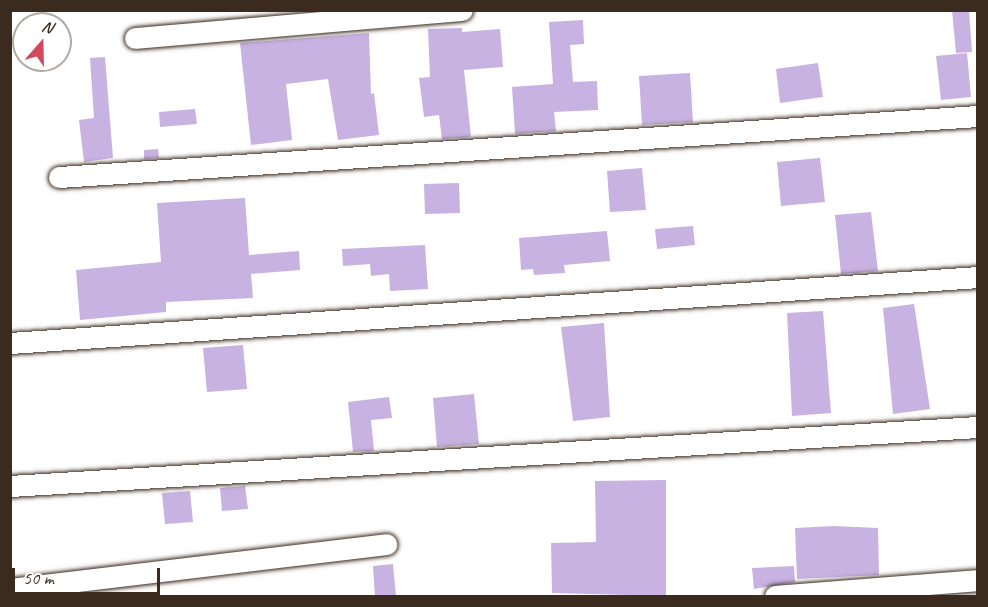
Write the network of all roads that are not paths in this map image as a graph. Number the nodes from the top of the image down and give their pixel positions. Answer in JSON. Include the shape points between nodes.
{"nodes":[{"id":1,"x":462,"y":10,"type":"edge"},
{"id":2,"x":135,"y":38,"type":"dead end"},
{"id":3,"x":978,"y":116,"type":"edge"},
{"id":4,"x":59,"y":177,"type":"dead end"},
{"id":5,"x":978,"y":277,"type":"edge"},
{"id":6,"x":10,"y":343,"type":"edge"},
{"id":7,"x":978,"y":427,"type":"edge"},
{"id":8,"x":10,"y":486,"type":"edge"},
{"id":9,"x":386,"y":544,"type":"dead end"},
{"id":10,"x":978,"y":580,"type":"edge"},
{"id":11,"x":10,"y":589,"type":"edge"},
{"id":12,"x":775,"y":597,"type":"edge"}],
"edges":[{"from":1,"to":2,"type":"street"},
{"from":3,"to":4,"type":"street"},
{"from":5,"to":6,"type":"street"},
{"from":7,"to":8,"type":"street"},
{"from":9,"to":11,"type":"street"},
{"from":10,"to":12,"type":"street"}]}
